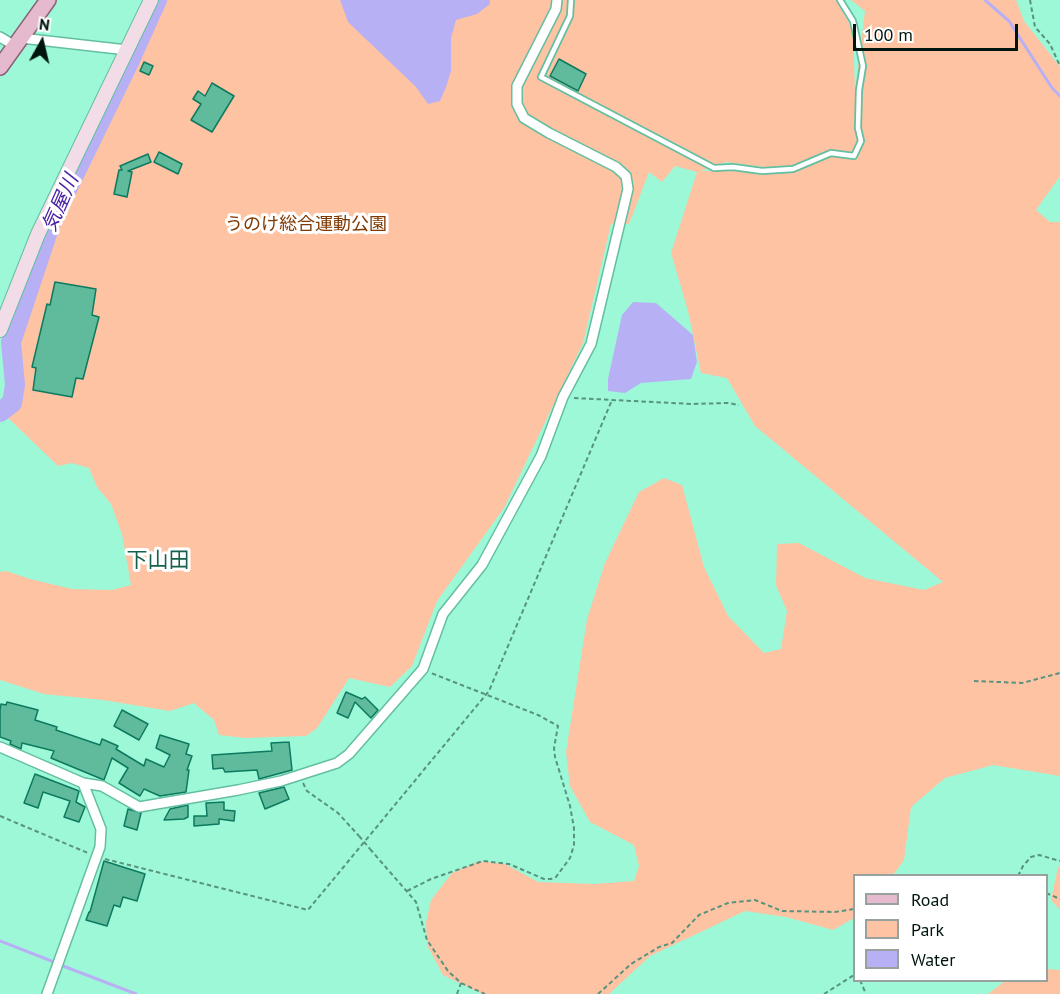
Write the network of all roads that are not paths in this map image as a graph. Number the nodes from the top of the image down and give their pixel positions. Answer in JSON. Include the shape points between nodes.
{"nodes":[{"id":1,"x":48,"y":0,"type":"edge"},
{"id":2,"x":151,"y":0,"type":"edge"},
{"id":3,"x":557,"y":0,"type":"edge"},
{"id":4,"x":571,"y":0,"type":"edge"},
{"id":5,"x":840,"y":0,"type":"edge"},
{"id":6,"x":0,"y":37,"type":"edge"},
{"id":7,"x":18,"y":42,"type":"junction"},
{"id":8,"x":127,"y":50,"type":"junction"},
{"id":9,"x":0,"y":67,"type":"edge"},
{"id":10,"x":0,"y":330,"type":"edge"},
{"id":11,"x":0,"y":747,"type":"edge"},
{"id":12,"x":83,"y":783,"type":"junction"},
{"id":13,"x":47,"y":994,"type":"edge"}],
"edges":[{"from":1,"to":7,"type":"main road"},
{"from":2,"to":8,"type":"street"},
{"from":3,"to":12,"type":"street","via":[[517,86],[516,104],[524,118],[616,167],[626,176],[628,189],[591,344],[562,397],[541,456],[482,565],[443,614],[423,669],[337,763],[238,790],[139,807],[102,786]]},
{"from":4,"to":5,"type":"lane","via":[[570,16],[541,77],[714,168],[762,171],[793,169],[831,153],[854,156],[861,141],[859,90],[863,66],[853,21]]},
{"from":6,"to":7,"type":"street"},
{"from":7,"to":8,"type":"street"},
{"from":7,"to":9,"type":"main road"},
{"from":8,"to":10,"type":"street","via":[[38,234]]},
{"from":11,"to":12,"type":"street"},
{"from":12,"to":13,"type":"street","via":[[101,829],[100,847]]}]}
